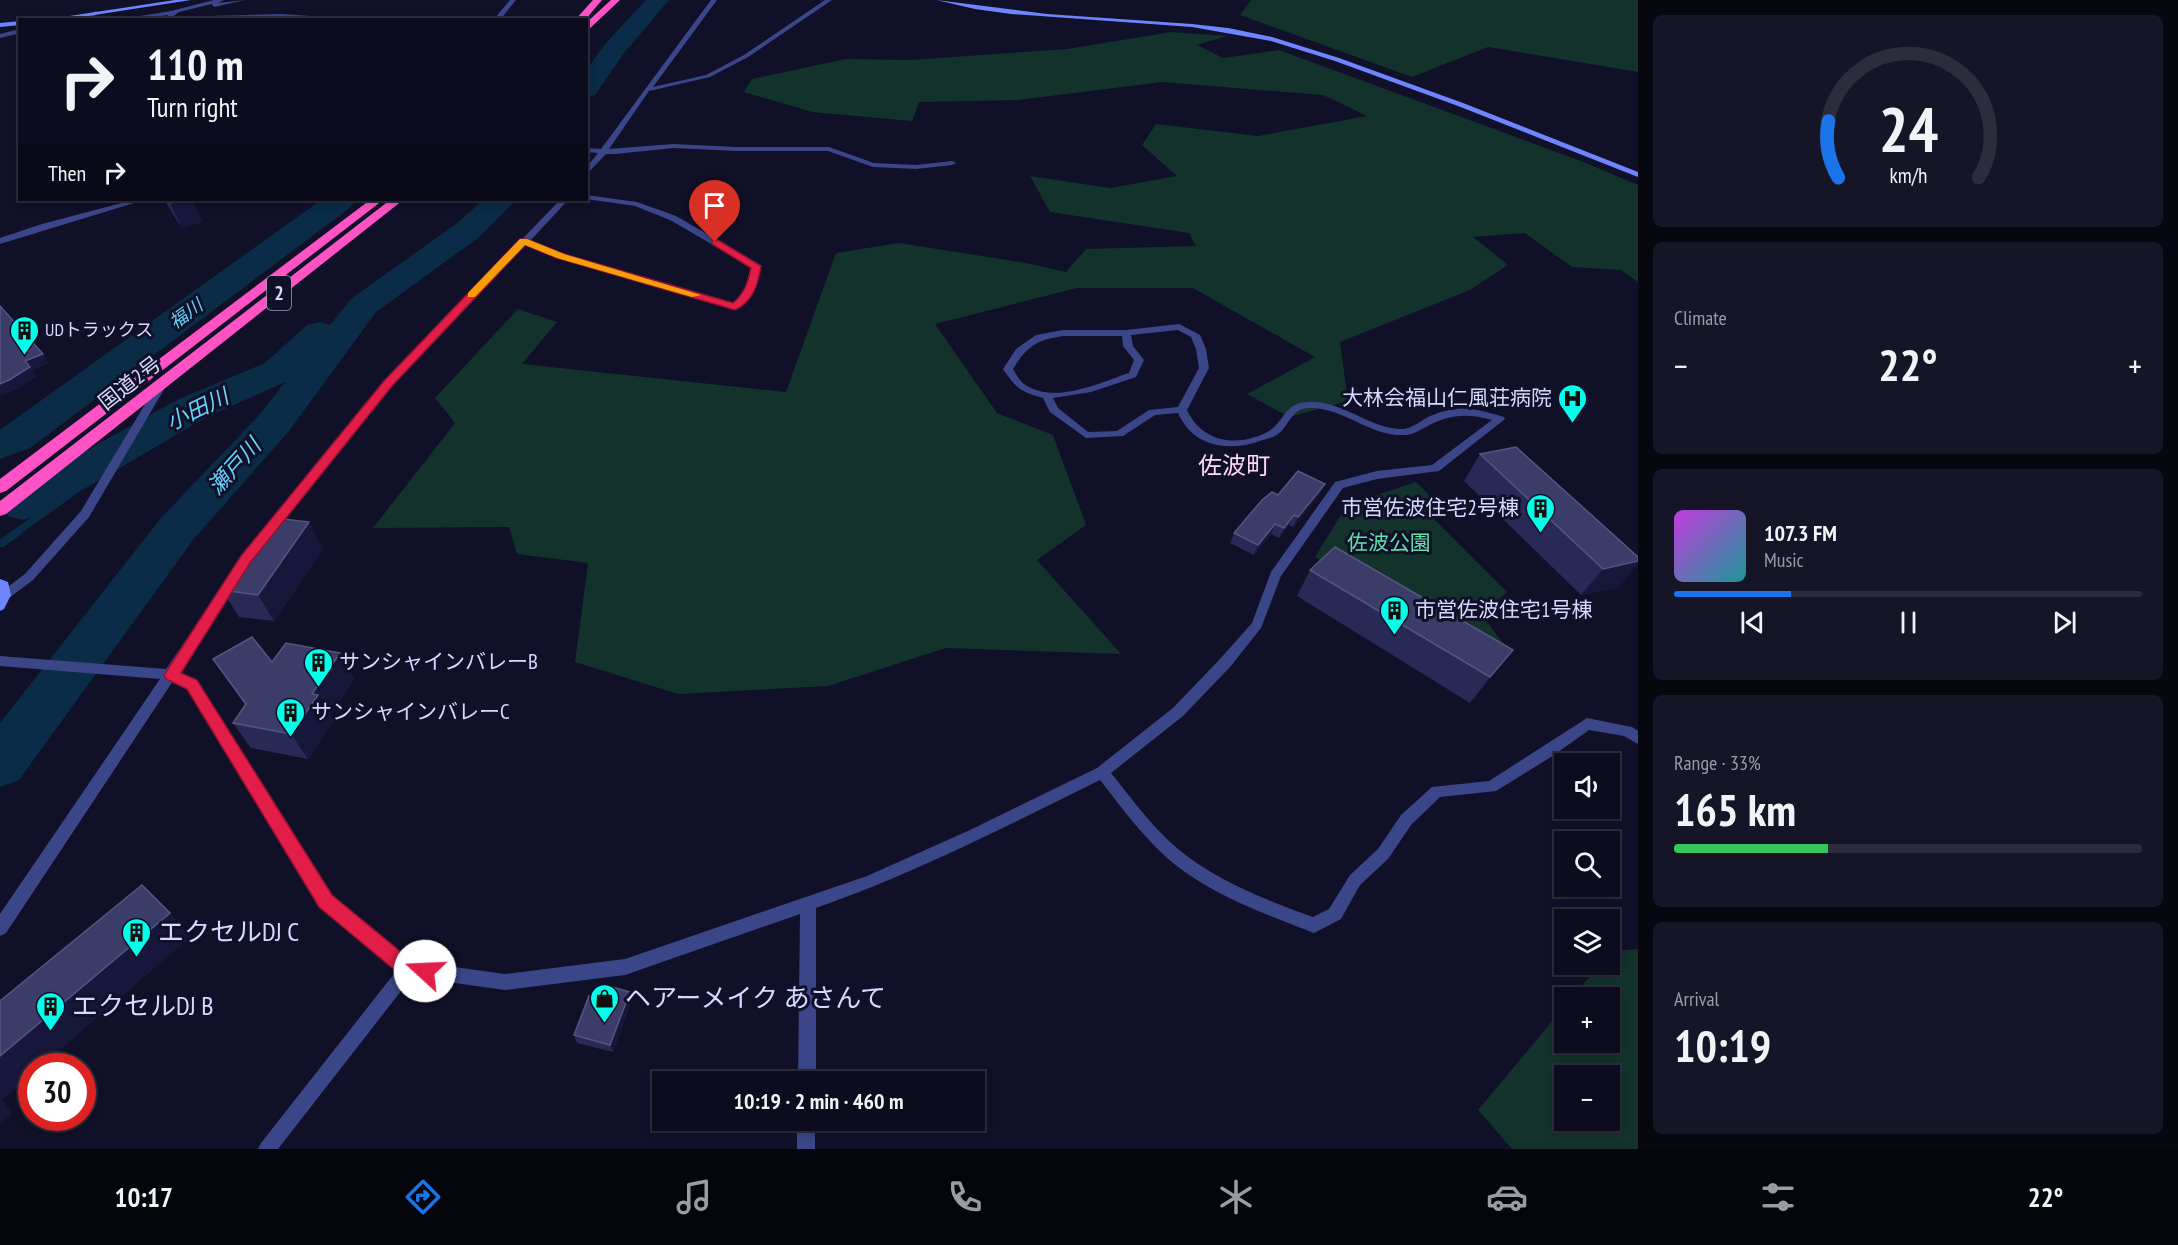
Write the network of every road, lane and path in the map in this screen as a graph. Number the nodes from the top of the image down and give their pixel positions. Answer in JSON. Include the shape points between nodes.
{"nodes":[{"id":1,"x":188,"y":0,"type":"edge"},
{"id":2,"x":220,"y":0,"type":"edge"},
{"id":3,"x":242,"y":0,"type":"edge"},
{"id":4,"x":513,"y":0,"type":"edge"},
{"id":5,"x":598,"y":0,"type":"edge"},
{"id":6,"x":616,"y":0,"type":"edge"},
{"id":7,"x":714,"y":0,"type":"edge"},
{"id":8,"x":829,"y":0,"type":"edge"},
{"id":9,"x":939,"y":0,"type":"edge"},
{"id":10,"x":172,"y":12,"type":"junction"},
{"id":11,"x":96,"y":13,"type":"junction"},
{"id":12,"x":60,"y":18,"type":"edge"},
{"id":13,"x":83,"y":18,"type":"edge"},
{"id":14,"x":132,"y":18,"type":"edge"},
{"id":15,"x":169,"y":18,"type":"edge"},
{"id":16,"x":206,"y":18,"type":"edge"},
{"id":17,"x":326,"y":18,"type":"edge"},
{"id":18,"x":498,"y":18,"type":"edge"},
{"id":19,"x":581,"y":18,"type":"edge"},
{"id":20,"x":18,"y":23,"type":"edge"},
{"id":21,"x":0,"y":25,"type":"edge"},
{"id":22,"x":588,"y":27,"type":"edge"},
{"id":23,"x":18,"y":32,"type":"edge"},
{"id":24,"x":0,"y":36,"type":"edge"},
{"id":25,"x":646,"y":90,"type":"junction"},
{"id":26,"x":591,"y":150,"type":"edge"},
{"id":27,"x":604,"y":152,"type":"junction"},
{"id":28,"x":952,"y":163,"type":"dead end"},
{"id":29,"x":588,"y":171,"type":"edge"},
{"id":30,"x":1638,"y":175,"type":"edge"},
{"id":31,"x":588,"y":197,"type":"edge"},
{"id":32,"x":136,"y":201,"type":"edge"},
{"id":33,"x":375,"y":201,"type":"edge"},
{"id":34,"x":396,"y":201,"type":"edge"},
{"id":35,"x":563,"y":201,"type":"edge"},
{"id":36,"x":0,"y":241,"type":"edge"},
{"id":37,"x":523,"y":241,"type":"junction"},
{"id":38,"x":1126,"y":333,"type":"junction"},
{"id":39,"x":161,"y":386,"type":"junction"},
{"id":40,"x":1047,"y":396,"type":"junction"},
{"id":41,"x":1182,"y":410,"type":"junction"},
{"id":42,"x":0,"y":488,"type":"edge"},
{"id":43,"x":0,"y":510,"type":"edge"},
{"id":44,"x":261,"y":541,"type":"edge"},
{"id":45,"x":239,"y":569,"type":"edge"},
{"id":46,"x":2,"y":594,"type":"edge"},
{"id":47,"x":0,"y":661,"type":"edge"},
{"id":48,"x":166,"y":674,"type":"junction"},
{"id":49,"x":1638,"y":738,"type":"edge"},
{"id":50,"x":1102,"y":772,"type":"junction"},
{"id":51,"x":808,"y":902,"type":"junction"},
{"id":52,"x":0,"y":928,"type":"edge"},
{"id":53,"x":408,"y":969,"type":"junction"},
{"id":54,"x":807,"y":1071,"type":"edge"},
{"id":55,"x":806,"y":1131,"type":"edge"},
{"id":56,"x":267,"y":1149,"type":"edge"},
{"id":57,"x":806,"y":1149,"type":"edge"}],
"edges":[{"from":1,"to":11,"type":"street"},
{"from":2,"to":10,"type":"street"},
{"from":3,"to":10,"type":"street"},
{"from":4,"to":18,"type":"street"},
{"from":5,"to":19,"type":"highway"},
{"from":6,"to":22,"type":"highway"},
{"from":7,"to":25,"type":"street","via":[[690,38]]},
{"from":8,"to":25,"type":"street","via":[[746,56],[708,76]]},
{"from":9,"to":30,"type":"street","via":[[1014,14],[1186,24],[1264,36],[1505,122]]},
{"from":10,"to":14,"type":"street"},
{"from":10,"to":15,"type":"street"},
{"from":11,"to":12,"type":"street"},
{"from":11,"to":13,"type":"street"},
{"from":16,"to":17,"type":"street"},
{"from":20,"to":21,"type":"street"},
{"from":23,"to":24,"type":"street"},
{"from":25,"to":27,"type":"street"},
{"from":26,"to":27,"type":"street"},
{"from":27,"to":28,"type":"street","via":[[673,146],[829,149],[873,165],[915,167]]},
{"from":27,"to":29,"type":"street"},
{"from":31,"to":37,"type":"street","via":[[637,204],[673,218],[756,266],[747,296],[735,306],[561,256]]},
{"from":32,"to":36,"type":"street"},
{"from":33,"to":42,"type":"highway","name":"国道2号","number":"2"},
{"from":34,"to":39,"type":"highway","name":"国道2号","number":"2"},
{"from":35,"to":37,"type":"street"},
{"from":37,"to":44,"type":"street","via":[[388,384]]},
{"from":38,"to":40,"type":"street","via":[[1128,346],[1139,360],[1133,375],[1078,392]]},
{"from":38,"to":40,"type":"street","via":[[1039,337],[1019,351],[1008,369],[1020,385]]},
{"from":38,"to":41,"type":"street","via":[[1179,327],[1195,335],[1204,368]]},
{"from":39,"to":43,"type":"highway","name":"国道2号","number":"2"},
{"from":39,"to":46,"type":"street","via":[[86,514],[29,577]]},
{"from":40,"to":41,"type":"street","via":[[1053,410],[1086,435],[1119,434],[1153,412]]},
{"from":41,"to":50,"type":"street","via":[[1189,425],[1208,441],[1235,445],[1274,432],[1288,413],[1310,404],[1376,427],[1407,432],[1439,416],[1466,409],[1500,419],[1435,468],[1339,484],[1275,575],[1257,625],[1178,712]]},
{"from":45,"to":48,"type":"street"},
{"from":47,"to":48,"type":"street"},
{"from":48,"to":52,"type":"street"},
{"from":48,"to":53,"type":"street","via":[[192,685],[326,901]]},
{"from":49,"to":50,"type":"street","via":[[1627,731],[1587,724],[1491,787],[1437,791],[1406,820],[1383,854],[1355,880],[1335,914],[1314,925],[1248,900],[1185,863],[1145,826]]},
{"from":50,"to":51,"type":"street","via":[[870,882]]},
{"from":51,"to":53,"type":"street","via":[[625,967],[505,982]]},
{"from":51,"to":54,"type":"street"},
{"from":53,"to":56,"type":"street"},
{"from":55,"to":57,"type":"street"}]}
